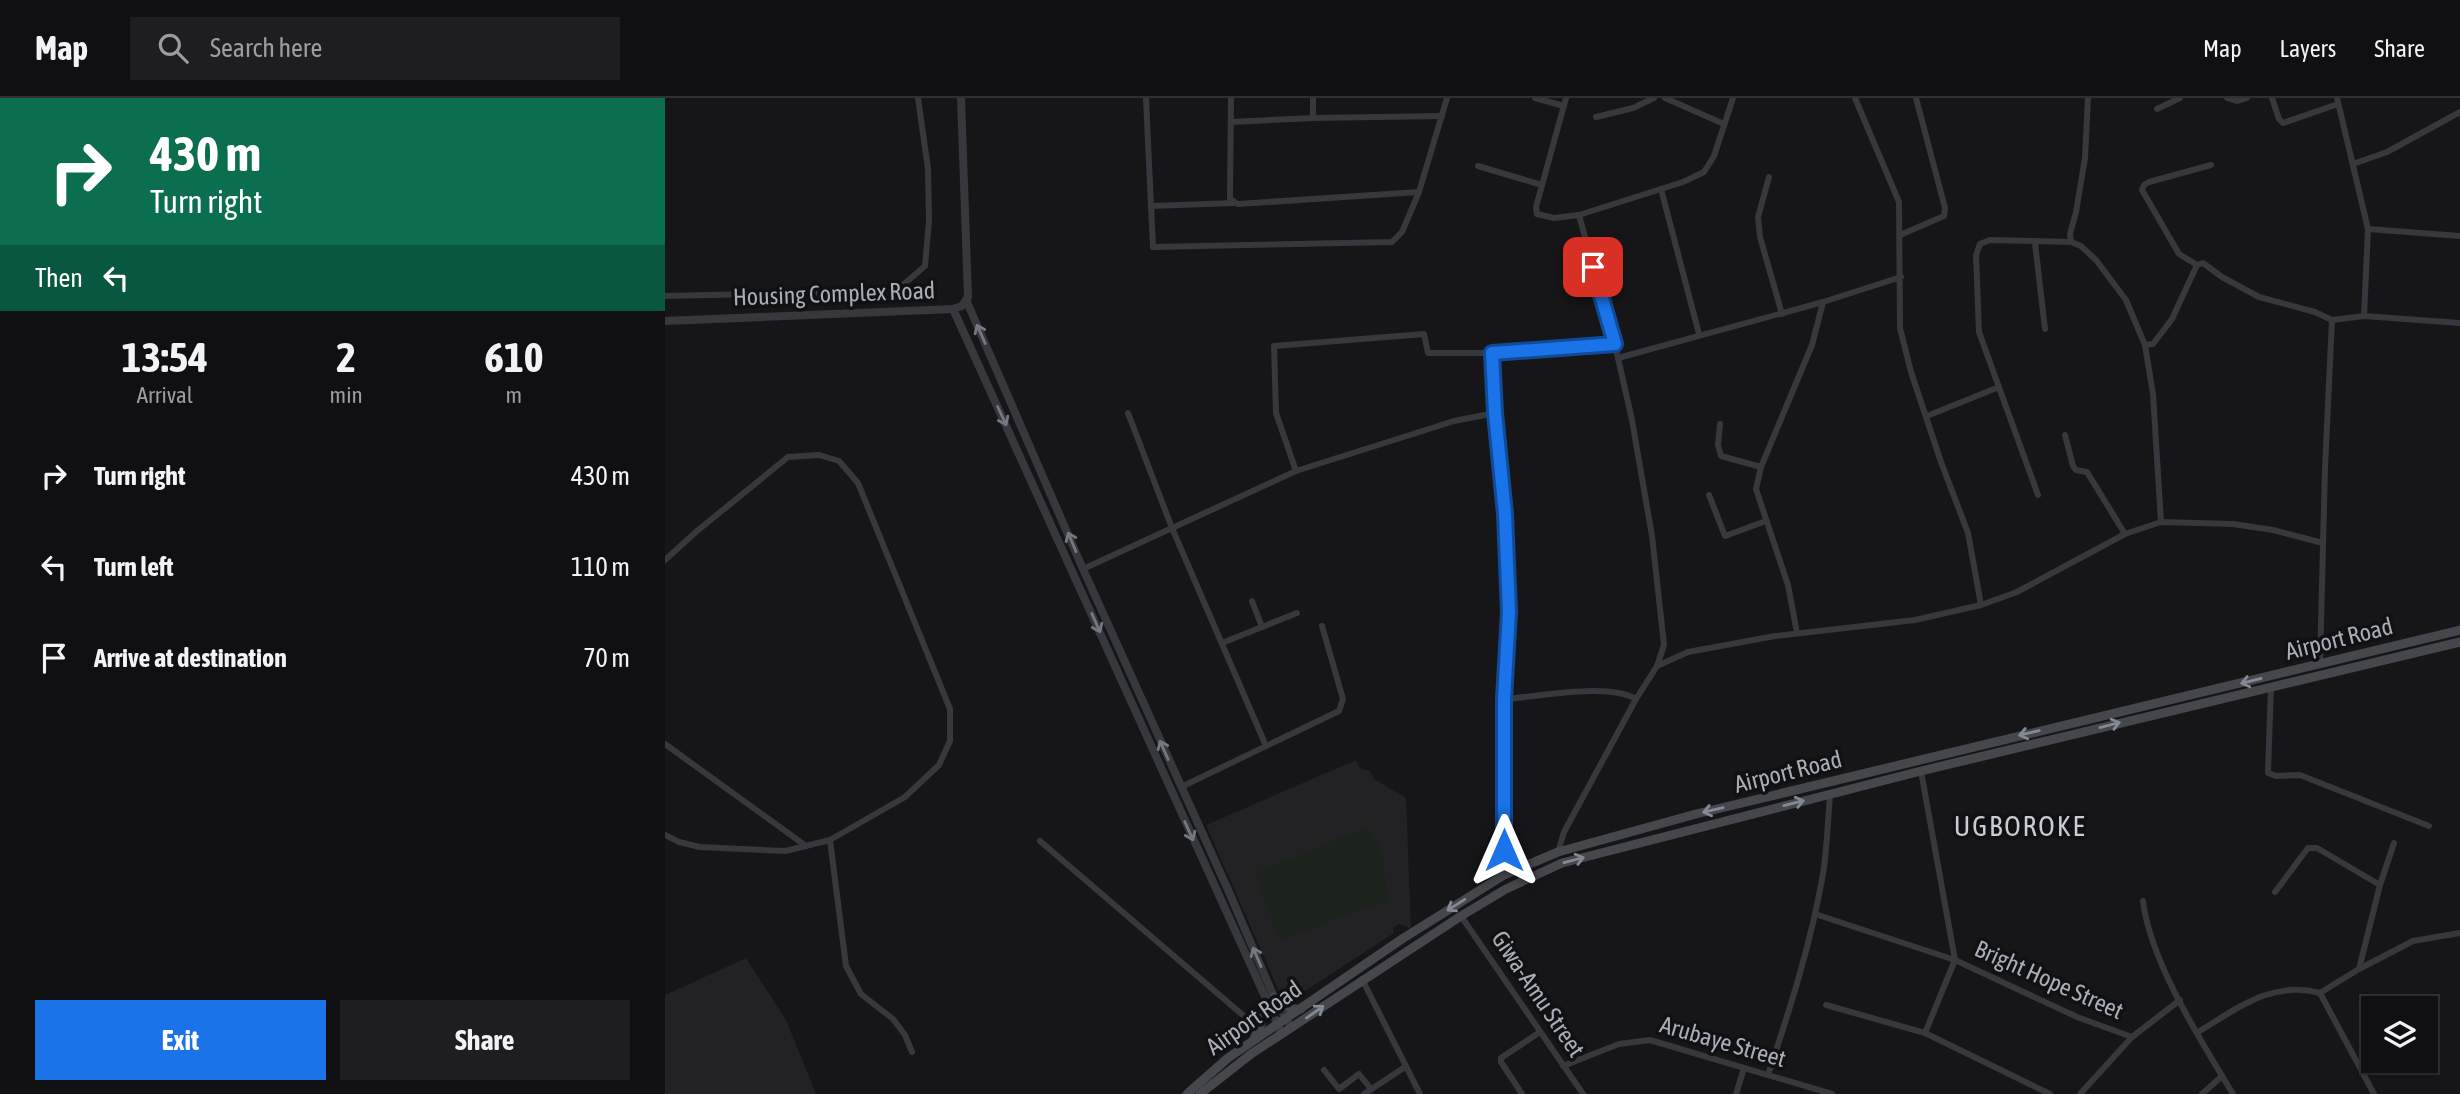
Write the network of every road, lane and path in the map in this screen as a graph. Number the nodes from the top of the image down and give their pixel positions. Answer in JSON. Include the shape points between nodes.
{"nodes":[{"id":1,"x":918,"y":98,"type":"edge"},
{"id":2,"x":961,"y":98,"type":"edge"},
{"id":3,"x":1146,"y":98,"type":"edge"},
{"id":4,"x":1231,"y":98,"type":"edge"},
{"id":5,"x":1313,"y":98,"type":"edge"},
{"id":6,"x":1447,"y":98,"type":"edge"},
{"id":7,"x":1535,"y":98,"type":"edge"},
{"id":8,"x":1654,"y":98,"type":"edge"},
{"id":9,"x":1665,"y":98,"type":"edge"},
{"id":10,"x":1733,"y":98,"type":"edge"},
{"id":11,"x":1855,"y":98,"type":"edge"},
{"id":12,"x":1916,"y":98,"type":"edge"},
{"id":13,"x":2088,"y":98,"type":"edge"},
{"id":14,"x":2180,"y":98,"type":"edge"},
{"id":15,"x":2227,"y":98,"type":"edge"},
{"id":16,"x":2247,"y":98,"type":"edge"},
{"id":17,"x":2272,"y":98,"type":"edge"},
{"id":18,"x":2337,"y":101,"type":"edge"},
{"id":19,"x":1565,"y":102,"type":"edge"},
{"id":20,"x":2157,"y":109,"type":"dead end"},
{"id":21,"x":2460,"y":112,"type":"edge"},
{"id":22,"x":1442,"y":116,"type":"junction"},
{"id":23,"x":1596,"y":117,"type":"dead end"},
{"id":24,"x":1313,"y":118,"type":"junction"},
{"id":25,"x":1231,"y":122,"type":"junction"},
{"id":26,"x":1724,"y":124,"type":"junction"},
{"id":27,"x":2210,"y":164,"type":"dead end"},
{"id":28,"x":2353,"y":164,"type":"junction"},
{"id":29,"x":1478,"y":166,"type":"dead end"},
{"id":30,"x":1769,"y":177,"type":"dead end"},
{"id":31,"x":1542,"y":185,"type":"junction"},
{"id":32,"x":1661,"y":189,"type":"junction"},
{"id":33,"x":1419,"y":192,"type":"junction"},
{"id":34,"x":1234,"y":203,"type":"junction"},
{"id":35,"x":1151,"y":206,"type":"junction"},
{"id":36,"x":1579,"y":215,"type":"junction"},
{"id":37,"x":2368,"y":229,"type":"junction"},
{"id":38,"x":1900,"y":235,"type":"junction"},
{"id":39,"x":2460,"y":236,"type":"edge"},
{"id":40,"x":2071,"y":242,"type":"junction"},
{"id":41,"x":2035,"y":243,"type":"junction"},
{"id":42,"x":2197,"y":265,"type":"junction"},
{"id":43,"x":1901,"y":277,"type":"junction"},
{"id":44,"x":665,"y":296,"type":"edge"},
{"id":45,"x":967,"y":302,"type":"junction"},
{"id":46,"x":1823,"y":302,"type":"junction"},
{"id":47,"x":953,"y":309,"type":"junction"},
{"id":48,"x":1782,"y":314,"type":"junction"},
{"id":49,"x":2364,"y":316,"type":"junction"},
{"id":50,"x":2332,"y":320,"type":"junction"},
{"id":51,"x":665,"y":321,"type":"edge"},
{"id":52,"x":2460,"y":323,"type":"edge"},
{"id":53,"x":2045,"y":329,"type":"dead end"},
{"id":54,"x":1699,"y":334,"type":"junction"},
{"id":55,"x":1615,"y":344,"type":"junction"},
{"id":56,"x":2145,"y":345,"type":"junction"},
{"id":57,"x":1492,"y":353,"type":"junction"},
{"id":58,"x":1618,"y":358,"type":"junction"},
{"id":59,"x":1999,"y":387,"type":"junction"},
{"id":60,"x":1128,"y":413,"type":"dead end"},
{"id":61,"x":1495,"y":413,"type":"junction"},
{"id":62,"x":1927,"y":416,"type":"junction"},
{"id":63,"x":1720,"y":424,"type":"dead end"},
{"id":64,"x":2065,"y":435,"type":"dead end"},
{"id":65,"x":1761,"y":467,"type":"junction"},
{"id":66,"x":1296,"y":471,"type":"junction"},
{"id":67,"x":1709,"y":495,"type":"dead end"},
{"id":68,"x":2038,"y":495,"type":"dead end"},
{"id":69,"x":1766,"y":521,"type":"junction"},
{"id":70,"x":2161,"y":522,"type":"junction"},
{"id":71,"x":1172,"y":528,"type":"junction"},
{"id":72,"x":2125,"y":534,"type":"junction"},
{"id":73,"x":2323,"y":543,"type":"junction"},
{"id":74,"x":665,"y":560,"type":"edge"},
{"id":75,"x":1083,"y":569,"type":"junction"},
{"id":76,"x":1252,"y":601,"type":"dead end"},
{"id":77,"x":1981,"y":606,"type":"junction"},
{"id":78,"x":1297,"y":613,"type":"dead end"},
{"id":79,"x":1322,"y":626,"type":"dead end"},
{"id":80,"x":1262,"y":627,"type":"junction"},
{"id":81,"x":2460,"y":630,"type":"edge"},
{"id":82,"x":1797,"y":634,"type":"junction"},
{"id":83,"x":2460,"y":642,"type":"edge"},
{"id":84,"x":1221,"y":643,"type":"junction"},
{"id":85,"x":2320,"y":663,"type":"junction"},
{"id":86,"x":1657,"y":666,"type":"junction"},
{"id":87,"x":2271,"y":687,"type":"junction"},
{"id":88,"x":1636,"y":698,"type":"junction"},
{"id":89,"x":1504,"y":699,"type":"junction"},
{"id":90,"x":665,"y":744,"type":"edge"},
{"id":91,"x":1266,"y":746,"type":"junction"},
{"id":92,"x":1921,"y":771,"type":"junction"},
{"id":93,"x":1181,"y":787,"type":"junction"},
{"id":94,"x":1830,"y":794,"type":"junction"},
{"id":95,"x":1674,"y":820,"type":"junction"},
{"id":96,"x":2429,"y":827,"type":"dead end"},
{"id":97,"x":1678,"y":833,"type":"junction"},
{"id":98,"x":665,"y":835,"type":"edge"},
{"id":99,"x":830,"y":840,"type":"junction"},
{"id":100,"x":1040,"y":841,"type":"dead end"},
{"id":101,"x":2393,"y":843,"type":"dead end"},
{"id":102,"x":806,"y":846,"type":"junction"},
{"id":103,"x":1558,"y":852,"type":"junction"},
{"id":104,"x":1504,"y":876,"type":"junction"},
{"id":105,"x":2380,"y":885,"type":"junction"},
{"id":106,"x":2275,"y":891,"type":"dead end"},
{"id":107,"x":2143,"y":901,"type":"dead end"},
{"id":108,"x":1815,"y":914,"type":"junction"},
{"id":109,"x":1461,"y":916,"type":"junction"},
{"id":110,"x":2460,"y":933,"type":"edge"},
{"id":111,"x":1955,"y":960,"type":"junction"},
{"id":112,"x":2359,"y":969,"type":"junction"},
{"id":113,"x":1362,"y":979,"type":"junction"},
{"id":114,"x":2321,"y":993,"type":"junction"},
{"id":115,"x":1270,"y":999,"type":"junction"},
{"id":116,"x":2180,"y":1000,"type":"junction"},
{"id":117,"x":1826,"y":1005,"type":"dead end"},
{"id":118,"x":1303,"y":1009,"type":"junction"},
{"id":119,"x":1286,"y":1019,"type":"junction"},
{"id":120,"x":1277,"y":1025,"type":"junction"},
{"id":121,"x":1259,"y":1028,"type":"junction"},
{"id":122,"x":1293,"y":1028,"type":"junction"},
{"id":123,"x":1540,"y":1032,"type":"junction"},
{"id":124,"x":2198,"y":1032,"type":"junction"},
{"id":125,"x":1925,"y":1033,"type":"junction"},
{"id":126,"x":1282,"y":1034,"type":"junction"},
{"id":127,"x":2132,"y":1037,"type":"junction"},
{"id":128,"x":1253,"y":1041,"type":"junction"},
{"id":129,"x":912,"y":1052,"type":"dead end"},
{"id":130,"x":1563,"y":1066,"type":"junction"},
{"id":131,"x":1405,"y":1067,"type":"junction"},
{"id":132,"x":1744,"y":1068,"type":"junction"},
{"id":133,"x":1324,"y":1070,"type":"dead end"},
{"id":134,"x":1767,"y":1075,"type":"junction"},
{"id":135,"x":2222,"y":1076,"type":"junction"},
{"id":136,"x":1371,"y":1089,"type":"junction"},
{"id":137,"x":1187,"y":1094,"type":"edge"},
{"id":138,"x":1200,"y":1094,"type":"edge"},
{"id":139,"x":1364,"y":1094,"type":"edge"},
{"id":140,"x":1420,"y":1094,"type":"edge"},
{"id":141,"x":1522,"y":1094,"type":"edge"},
{"id":142,"x":1583,"y":1094,"type":"edge"},
{"id":143,"x":1736,"y":1094,"type":"edge"},
{"id":144,"x":1832,"y":1094,"type":"edge"},
{"id":145,"x":2050,"y":1094,"type":"edge"},
{"id":146,"x":2080,"y":1094,"type":"edge"},
{"id":147,"x":2202,"y":1094,"type":"edge"},
{"id":148,"x":2233,"y":1094,"type":"edge"},
{"id":149,"x":2374,"y":1094,"type":"edge"}],
"edges":[{"from":1,"to":44,"type":"street","via":[[928,169],[929,221],[925,266],[904,284],[882,291]]},
{"from":2,"to":45,"type":"street","name":"Housing Complex Road"},
{"from":3,"to":35,"type":"street"},
{"from":4,"to":25,"type":"street"},
{"from":5,"to":24,"type":"street"},
{"from":6,"to":22,"type":"street"},
{"from":7,"to":19,"type":"street"},
{"from":8,"to":23,"type":"street"},
{"from":9,"to":26,"type":"street"},
{"from":10,"to":26,"type":"street"},
{"from":11,"to":38,"type":"street","via":[[1899,202]]},
{"from":12,"to":38,"type":"street","via":[[1945,208],[1944,216]]},
{"from":13,"to":40,"type":"street","via":[[2085,158]]},
{"from":14,"to":20,"type":"street"},
{"from":15,"to":16,"type":"street"},
{"from":17,"to":18,"type":"street","via":[[2283,123]]},
{"from":18,"to":28,"type":"street"},
{"from":19,"to":31,"type":"street"},
{"from":21,"to":28,"type":"street","via":[[2387,152]]},
{"from":22,"to":24,"type":"street"},
{"from":22,"to":33,"type":"street"},
{"from":24,"to":25,"type":"street"},
{"from":25,"to":34,"type":"street","via":[[1230,200]]},
{"from":26,"to":32,"type":"street","via":[[1704,172]]},
{"from":27,"to":42,"type":"street","via":[[2149,182],[2142,190],[2179,254]]},
{"from":28,"to":37,"type":"street"},
{"from":29,"to":31,"type":"street"},
{"from":30,"to":48,"type":"street","via":[[1758,217]]},
{"from":31,"to":36,"type":"street","via":[[1537,214],[1554,218]]},
{"from":32,"to":36,"type":"street"},
{"from":32,"to":54,"type":"street"},
{"from":33,"to":34,"type":"street"},
{"from":33,"to":35,"type":"street","via":[[1402,232],[1392,242],[1153,247]]},
{"from":34,"to":35,"type":"street"},
{"from":36,"to":55,"type":"street"},
{"from":37,"to":39,"type":"street"},
{"from":37,"to":49,"type":"street"},
{"from":38,"to":43,"type":"street"},
{"from":40,"to":41,"type":"street"},
{"from":40,"to":56,"type":"street","via":[[2097,260],[2126,300]]},
{"from":41,"to":53,"type":"street"},
{"from":41,"to":59,"type":"street","via":[[1990,240],[1980,244],[1976,255],[1979,332]]},
{"from":42,"to":50,"type":"street","via":[[2203,263],[2259,297]]},
{"from":42,"to":56,"type":"street","via":[[2166,330],[2153,344]]},
{"from":43,"to":46,"type":"street"},
{"from":43,"to":62,"type":"street","via":[[1900,328]]},
{"from":45,"to":47,"type":"street","name":"Housing Complex Road"},
{"from":75,"to":45,"type":"street","one_way":true},
{"from":46,"to":48,"type":"street"},
{"from":46,"to":65,"type":"street","via":[[1812,345]]},
{"from":47,"to":51,"type":"street","name":"Housing Complex Road"},
{"from":47,"to":115,"type":"street","one_way":true},
{"from":48,"to":54,"type":"street"},
{"from":49,"to":50,"type":"street"},
{"from":49,"to":52,"type":"street"},
{"from":50,"to":73,"type":"street"},
{"from":54,"to":58,"type":"street"},
{"from":55,"to":57,"type":"street"},
{"from":55,"to":58,"type":"street"},
{"from":56,"to":70,"type":"street","via":[[2153,394]]},
{"from":57,"to":61,"type":"street"},
{"from":57,"to":66,"type":"street","via":[[1427,353],[1424,334],[1274,346],[1276,413]]},
{"from":58,"to":86,"type":"street","via":[[1652,537],[1664,645]]},
{"from":59,"to":62,"type":"street"},
{"from":59,"to":68,"type":"street"},
{"from":60,"to":71,"type":"street"},
{"from":61,"to":66,"type":"street","via":[[1454,421]]},
{"from":61,"to":89,"type":"street","via":[[1509,612]]},
{"from":62,"to":77,"type":"street","via":[[1968,533]]},
{"from":63,"to":65,"type":"street","via":[[1721,456]]},
{"from":64,"to":72,"type":"street","via":[[2073,466],[2087,472]]},
{"from":65,"to":69,"type":"street","via":[[1756,489]]},
{"from":66,"to":71,"type":"street"},
{"from":67,"to":69,"type":"street","via":[[1725,536]]},
{"from":69,"to":82,"type":"street","via":[[1788,585]]},
{"from":70,"to":72,"type":"street"},
{"from":70,"to":73,"type":"street","via":[[2233,524]]},
{"from":71,"to":75,"type":"street"},
{"from":71,"to":84,"type":"street"},
{"from":72,"to":77,"type":"street","via":[[2017,592]]},
{"from":73,"to":85,"type":"street"},
{"from":74,"to":99,"type":"street","via":[[788,457],[819,455],[839,460],[858,483],[950,709],[950,741],[939,765],[905,797]]},
{"from":93,"to":75,"type":"street","one_way":true},
{"from":76,"to":80,"type":"street"},
{"from":77,"to":82,"type":"street","via":[[1915,620]]},
{"from":78,"to":80,"type":"street"},
{"from":79,"to":91,"type":"street","via":[[1343,698],[1339,711]]},
{"from":80,"to":84,"type":"street"},
{"from":81,"to":85,"type":"main road","name":"Airport Road"},
{"from":82,"to":86,"type":"street","via":[[1688,652]]},
{"from":83,"to":87,"type":"main road","name":"Airport Road"},
{"from":84,"to":91,"type":"street"},
{"from":85,"to":95,"type":"main road","name":"Airport Road","one_way":true},
{"from":86,"to":88,"type":"street"},
{"from":92,"to":87,"type":"main road","name":"Airport Road","one_way":true},
{"from":87,"to":96,"type":"street","via":[[2268,773],[2300,775]]},
{"from":88,"to":89,"type":"street","via":[[1607,690]]},
{"from":88,"to":103,"type":"street","via":[[1564,832]]},
{"from":89,"to":104,"type":"street"},
{"from":90,"to":102,"type":"street"},
{"from":91,"to":93,"type":"street"},
{"from":92,"to":94,"type":"main road","name":"Airport Road"},
{"from":92,"to":111,"type":"street","name":"Bright Hope Street"},
{"from":115,"to":93,"type":"street","one_way":true},
{"from":97,"to":94,"type":"main road","name":"Airport Road","one_way":true},
{"from":94,"to":108,"type":"street"},
{"from":95,"to":97,"type":"main road"},
{"from":95,"to":103,"type":"main road","name":"Airport Road"},
{"from":109,"to":97,"type":"main road","name":"Airport Road","one_way":true,"via":[[1562,863]]},
{"from":98,"to":102,"type":"street","via":[[700,847],[785,851]]},
{"from":99,"to":102,"type":"street"},
{"from":99,"to":129,"type":"street","via":[[846,966],[861,994],[893,1019]]},
{"from":100,"to":121,"type":"street"},
{"from":101,"to":105,"type":"street"},
{"from":103,"to":104,"type":"main road","name":"Airport Road"},
{"from":104,"to":118,"type":"main road","name":"Airport Road","one_way":true,"via":[[1402,939]]},
{"from":105,"to":106,"type":"street","via":[[2311,847]]},
{"from":105,"to":112,"type":"street"},
{"from":107,"to":116,"type":"street","via":[[2152,944]]},
{"from":108,"to":111,"type":"street"},
{"from":108,"to":134,"type":"street","via":[[1794,998]]},
{"from":109,"to":113,"type":"main road","name":"Airport Road"},
{"from":109,"to":123,"type":"street","name":"Giwa-Amu Street"},
{"from":110,"to":112,"type":"street","via":[[2413,942]]},
{"from":111,"to":125,"type":"street"},
{"from":111,"to":127,"type":"street","name":"Bright Hope Street","via":[[2077,1017]]},
{"from":112,"to":114,"type":"street"},
{"from":122,"to":113,"type":"main road","name":"Airport Road","one_way":true},
{"from":113,"to":131,"type":"street"},
{"from":114,"to":124,"type":"street","via":[[2301,988],[2268,993]]},
{"from":114,"to":149,"type":"street"},
{"from":115,"to":118,"type":"main road","via":[[1290,1009]]},
{"from":115,"to":119,"type":"street"},
{"from":115,"to":120,"type":"street"},
{"from":115,"to":121,"type":"main road"},
{"from":116,"to":124,"type":"street"},
{"from":116,"to":127,"type":"street","name":"Bright Hope Street"},
{"from":117,"to":125,"type":"street"},
{"from":118,"to":119,"type":"main road","name":"Airport Road"},
{"from":119,"to":120,"type":"main road","name":"Airport Road"},
{"from":119,"to":122,"type":"street"},
{"from":120,"to":126,"type":"street"},
{"from":120,"to":128,"type":"main road","name":"Airport Road"},
{"from":121,"to":128,"type":"main road"},
{"from":122,"to":126,"type":"main road","name":"Airport Road"},
{"from":123,"to":130,"type":"street","name":"Giwa-Amu Street"},
{"from":123,"to":141,"type":"street","via":[[1501,1058]]},
{"from":124,"to":135,"type":"street"},
{"from":125,"to":145,"type":"street"},
{"from":126,"to":138,"type":"main road","name":"Airport Road"},
{"from":127,"to":146,"type":"street"},
{"from":128,"to":137,"type":"main road","name":"Airport Road"},
{"from":130,"to":132,"type":"street","name":"Arubaye Street","via":[[1619,1044],[1650,1040]]},
{"from":130,"to":142,"type":"street","name":"Giwa-Amu Street"},
{"from":131,"to":136,"type":"street"},
{"from":131,"to":140,"type":"street"},
{"from":132,"to":134,"type":"street","name":"Arubaye Street"},
{"from":132,"to":143,"type":"street"},
{"from":133,"to":136,"type":"street","via":[[1339,1089],[1359,1074]]},
{"from":134,"to":144,"type":"street","name":"Arubaye Street"},
{"from":135,"to":147,"type":"street"},
{"from":135,"to":148,"type":"street"},
{"from":136,"to":139,"type":"street"}]}
